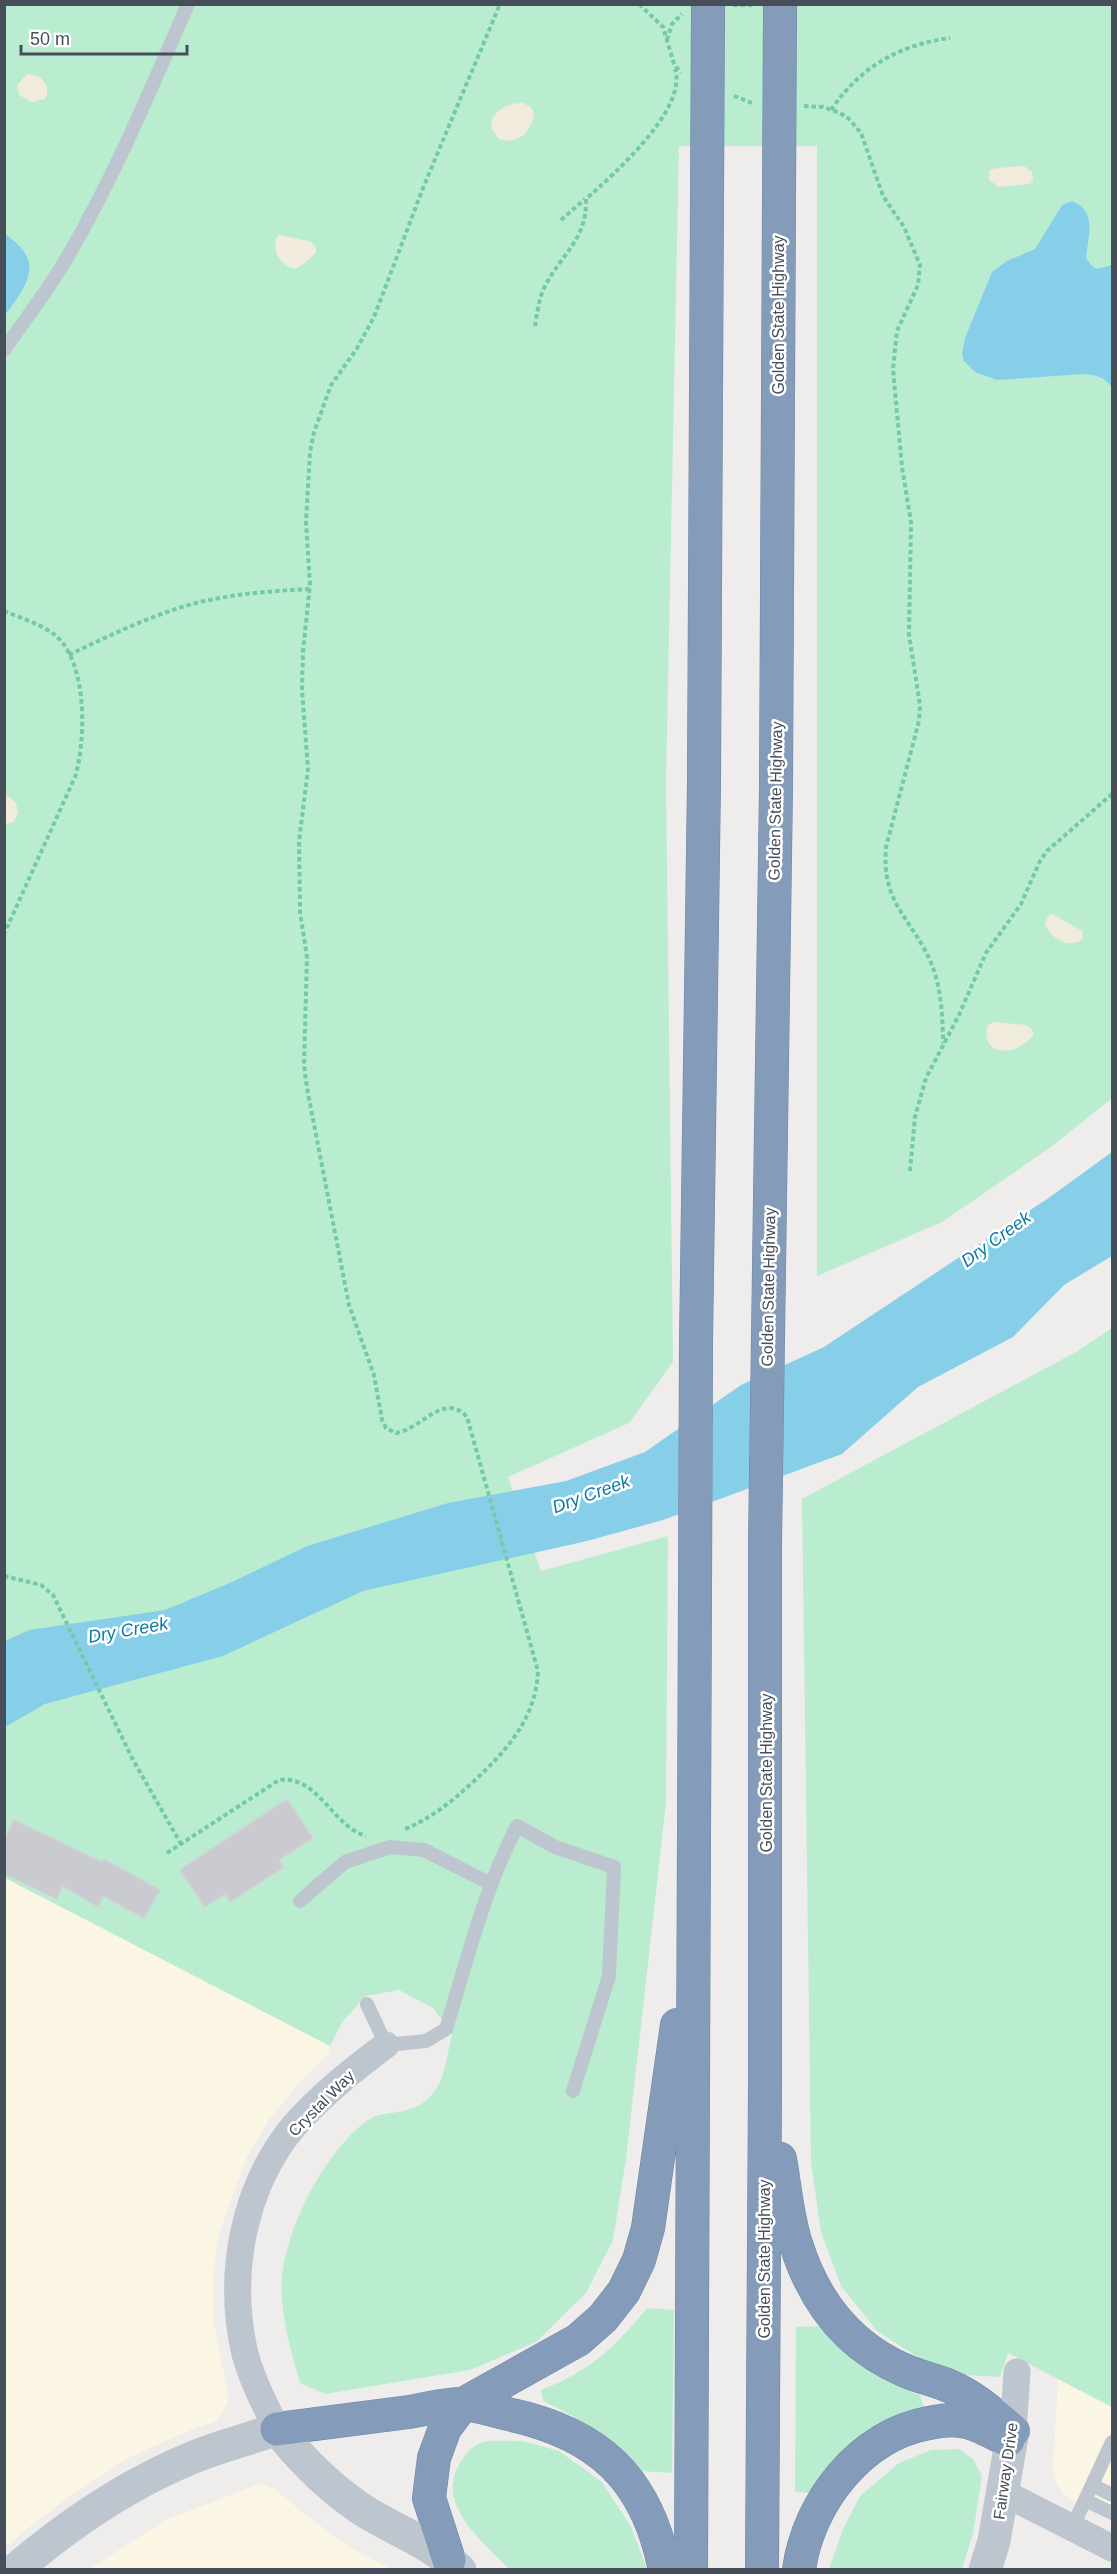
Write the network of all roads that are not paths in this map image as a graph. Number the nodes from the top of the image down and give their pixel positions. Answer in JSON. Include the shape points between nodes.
{"nodes":[{"id":1,"x":188,"y":4,"type":"edge"},
{"id":2,"x":708,"y":4,"type":"edge"},
{"id":3,"x":780,"y":4,"type":"edge"},
{"id":4,"x":4,"y":350,"type":"edge"},
{"id":5,"x":491,"y":1884,"type":"junction"},
{"id":6,"x":300,"y":1901,"type":"dead end"},
{"id":7,"x":695,"y":1902,"type":"junction"},
{"id":8,"x":367,"y":2004,"type":"dead end"},
{"id":9,"x":386,"y":2045,"type":"junction"},
{"id":10,"x":765,"y":2083,"type":"junction"},
{"id":11,"x":573,"y":2091,"type":"dead end"},
{"id":12,"x":1017,"y":2372,"type":"dead end"},
{"id":13,"x":464,"y":2404,"type":"junction"},
{"id":14,"x":277,"y":2429,"type":"junction"},
{"id":15,"x":1012,"y":2436,"type":"junction"},
{"id":16,"x":1112,"y":2442,"type":"edge"},
{"id":17,"x":1100,"y":2469,"type":"junction"},
{"id":18,"x":1113,"y":2476,"type":"edge"},
{"id":19,"x":1092,"y":2485,"type":"junction"},
{"id":20,"x":1004,"y":2493,"type":"junction"},
{"id":21,"x":1113,"y":2495,"type":"edge"},
{"id":22,"x":1085,"y":2499,"type":"junction"},
{"id":23,"x":1113,"y":2513,"type":"edge"},
{"id":24,"x":1072,"y":2528,"type":"junction"},
{"id":25,"x":1113,"y":2548,"type":"edge"},
{"id":26,"x":455,"y":2565,"type":"edge"},
{"id":27,"x":15,"y":2570,"type":"edge"},
{"id":28,"x":665,"y":2570,"type":"edge"},
{"id":29,"x":691,"y":2570,"type":"edge"},
{"id":30,"x":762,"y":2570,"type":"edge"},
{"id":31,"x":799,"y":2570,"type":"edge"},
{"id":32,"x":985,"y":2570,"type":"edge"}],
"edges":[{"from":1,"to":4,"type":"lane","via":[[99,201],[43,297]]},
{"from":2,"to":7,"type":"highway","bridge":true},
{"from":3,"to":10,"type":"highway","name":"Golden State Highway","bridge":true,"via":[[776,787],[765,1544]]},
{"from":5,"to":6,"type":"lane","via":[[424,1850],[390,1846],[345,1862]]},
{"from":5,"to":9,"type":"lane","via":[[446,2029],[426,2041]]},
{"from":5,"to":11,"type":"lane","via":[[517,1826],[555,1847],[614,1867],[609,1976]]},
{"from":7,"to":13,"type":"highway","via":[[648,2228],[639,2260],[624,2290],[603,2318],[578,2340]]},
{"from":7,"to":29,"type":"highway"},
{"from":8,"to":9,"type":"lane"},
{"from":9,"to":14,"type":"street","name":"Crystal Way","via":[[294,2126],[259,2184],[247,2218],[237,2289],[239,2321],[246,2356]]},
{"from":10,"to":15,"type":"highway","via":[[795,2244],[828,2313],[876,2356],[906,2372],[951,2386],[978,2402]]},
{"from":10,"to":30,"type":"highway","name":"Golden State Highway"},
{"from":12,"to":15,"type":"street","name":"Fairway Drive"},
{"from":13,"to":14,"type":"highway"},
{"from":13,"to":26,"type":"highway","via":[[445,2428],[434,2458],[429,2498]]},
{"from":13,"to":28,"type":"highway","via":[[542,2421],[599,2451],[639,2496],[653,2524]]},
{"from":14,"to":26,"type":"street","name":"Crystal Way","via":[[303,2462],[344,2498],[419,2539]]},
{"from":14,"to":27,"type":"street","via":[[194,2457],[138,2483],[93,2509]]},
{"from":15,"to":20,"type":"street","name":"Fairway Drive"},
{"from":15,"to":31,"type":"highway","via":[[963,2421],[946,2420],[909,2426],[880,2442],[841,2477],[822,2503],[808,2533]]},
{"from":16,"to":17,"type":"lane"},
{"from":17,"to":18,"type":"lane"},
{"from":17,"to":19,"type":"lane"},
{"from":19,"to":21,"type":"lane"},
{"from":19,"to":22,"type":"lane"},
{"from":20,"to":24,"type":"street"},
{"from":20,"to":32,"type":"street","name":"Fairway Drive"},
{"from":22,"to":23,"type":"lane"},
{"from":22,"to":24,"type":"lane"},
{"from":24,"to":25,"type":"street"}]}
